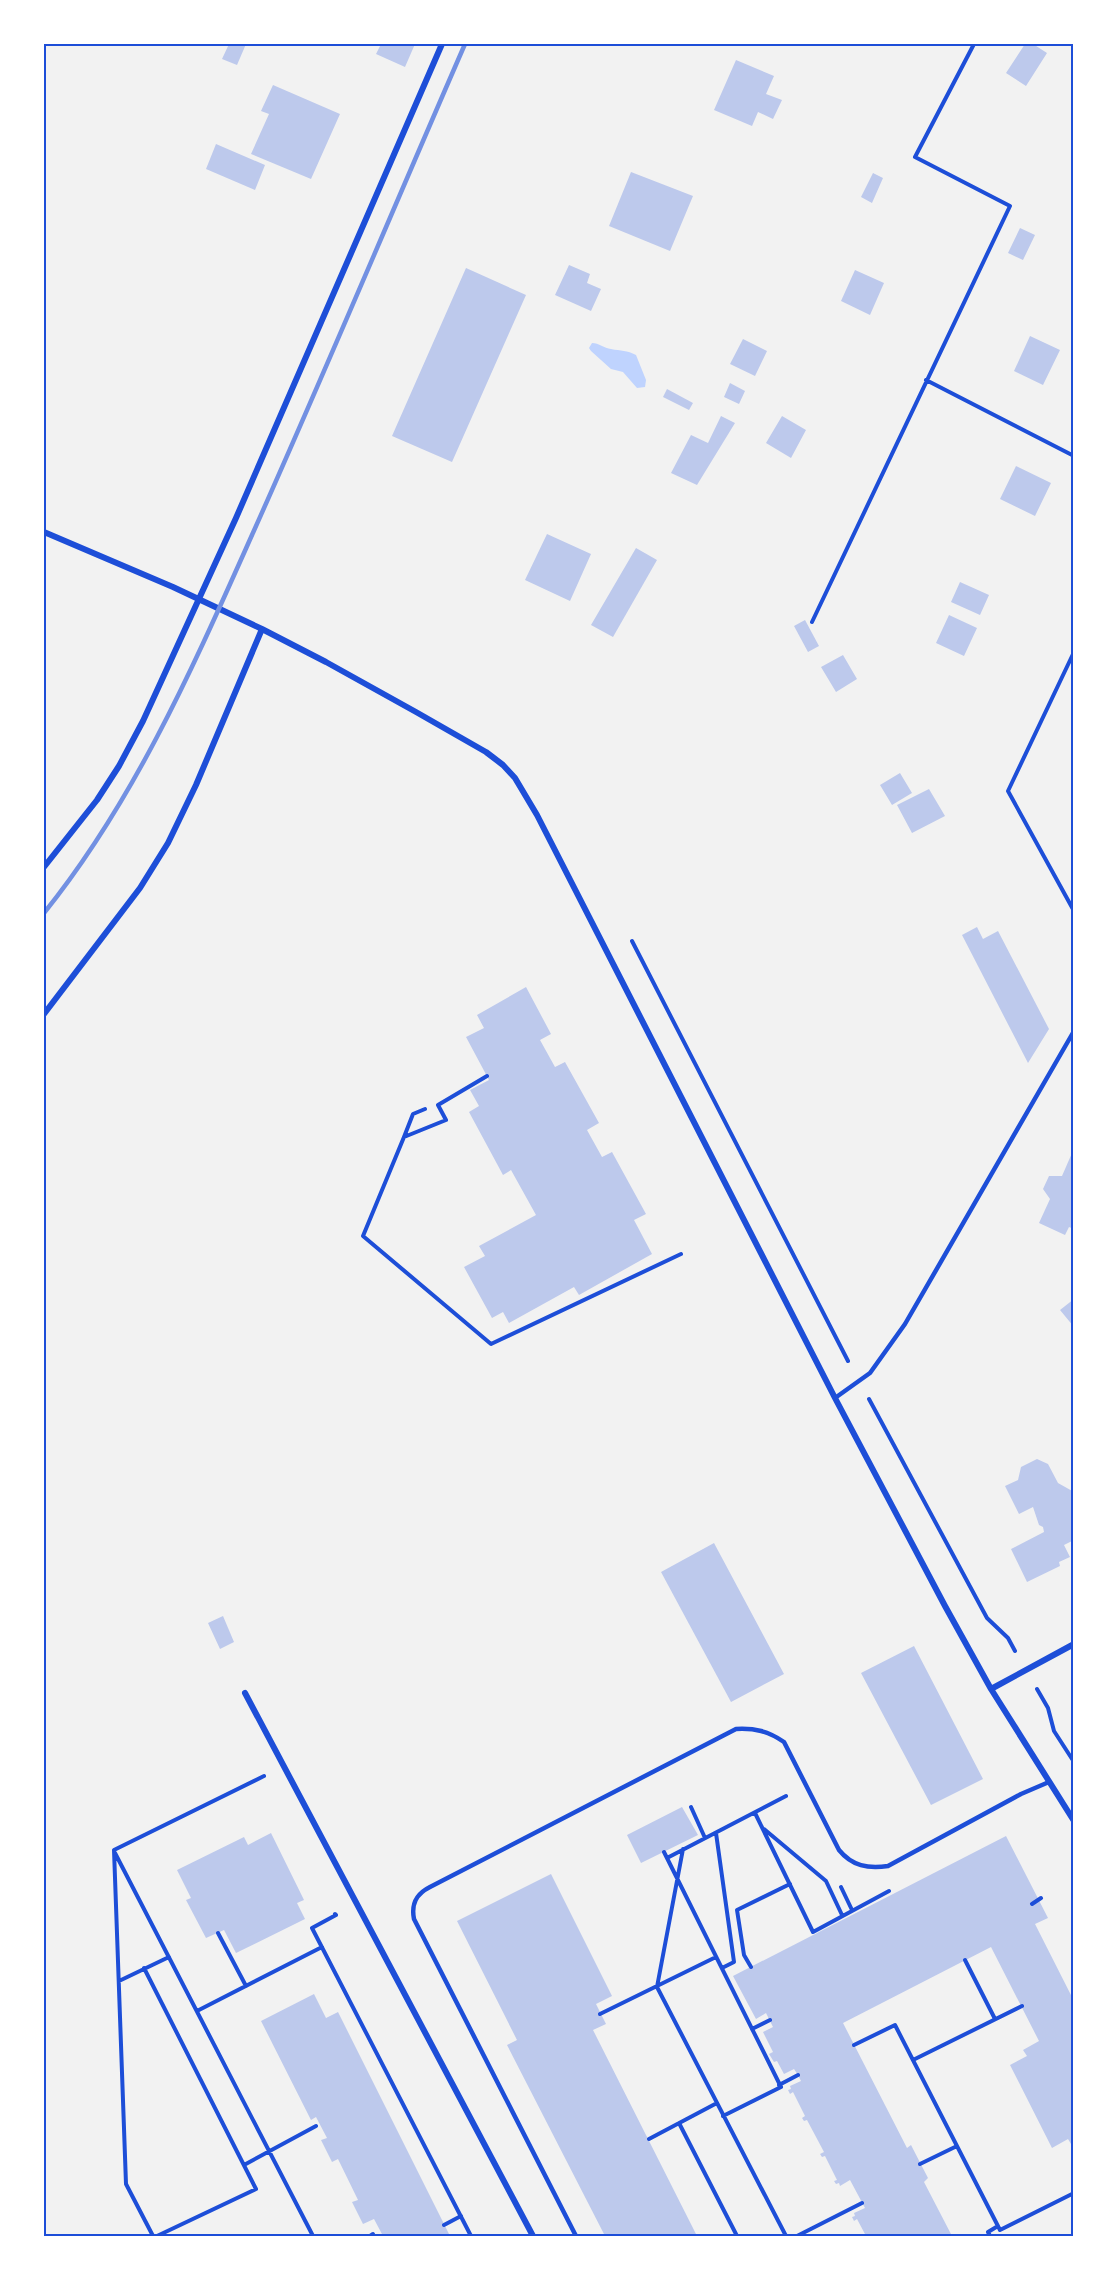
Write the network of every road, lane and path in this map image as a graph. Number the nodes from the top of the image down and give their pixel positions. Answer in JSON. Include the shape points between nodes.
{"nodes":[{"id":1,"x":442,"y":44,"type":"edge"},
{"id":2,"x":974,"y":44,"type":"edge"},
{"id":3,"x":926,"y":380,"type":"junction"},
{"id":4,"x":1074,"y":456,"type":"edge"},
{"id":5,"x":44,"y":532,"type":"edge"},
{"id":6,"x":199,"y":599,"type":"junction"},
{"id":7,"x":812,"y":622,"type":"dead end"},
{"id":8,"x":262,"y":629,"type":"junction"},
{"id":9,"x":1074,"y":651,"type":"edge"},
{"id":10,"x":44,"y":867,"type":"edge"},
{"id":11,"x":1074,"y":911,"type":"edge"},
{"id":12,"x":631,"y":941,"type":"dead end"},
{"id":13,"x":44,"y":1014,"type":"edge"},
{"id":14,"x":1074,"y":1031,"type":"edge"},
{"id":15,"x":487,"y":1076,"type":"dead end"},
{"id":16,"x":426,"y":1108,"type":"dead end"},
{"id":17,"x":404,"y":1137,"type":"junction"},
{"id":18,"x":681,"y":1254,"type":"dead end"},
{"id":19,"x":844,"y":1353,"type":"dead end"},
{"id":20,"x":835,"y":1398,"type":"junction"},
{"id":21,"x":872,"y":1404,"type":"dead end"},
{"id":22,"x":1011,"y":1644,"type":"dead end"},
{"id":23,"x":1074,"y":1644,"type":"edge"},
{"id":24,"x":991,"y":1689,"type":"junction"},
{"id":25,"x":245,"y":1693,"type":"dead end"},
{"id":26,"x":1043,"y":1698,"type":"dead end"},
{"id":27,"x":1074,"y":1762,"type":"edge"},
{"id":28,"x":1049,"y":1782,"type":"junction"},
{"id":29,"x":270,"y":1785,"type":"dead end"},
{"id":30,"x":792,"y":1792,"type":"dead end"},
{"id":31,"x":691,"y":1807,"type":"dead end"},
{"id":32,"x":754,"y":1814,"type":"junction"},
{"id":33,"x":1074,"y":1821,"type":"edge"},
{"id":34,"x":761,"y":1826,"type":"junction"},
{"id":35,"x":716,"y":1833,"type":"junction"},
{"id":36,"x":705,"y":1838,"type":"junction"},
{"id":37,"x":683,"y":1849,"type":"junction"},
{"id":38,"x":114,"y":1850,"type":"junction"},
{"id":39,"x":663,"y":1852,"type":"dead end"},
{"id":40,"x":667,"y":1858,"type":"junction"},
{"id":41,"x":678,"y":1878,"type":"junction"},
{"id":42,"x":790,"y":1884,"type":"junction"},
{"id":43,"x":841,"y":1887,"type":"dead end"},
{"id":44,"x":1041,"y":1898,"type":"dead end"},
{"id":45,"x":1032,"y":1904,"type":"dead end"},
{"id":46,"x":331,"y":1905,"type":"dead end"},
{"id":47,"x":852,"y":1910,"type":"dead end"},
{"id":48,"x":218,"y":1933,"type":"dead end"},
{"id":49,"x":322,"y":1947,"type":"junction"},
{"id":50,"x":168,"y":1957,"type":"junction"},
{"id":51,"x":716,"y":1957,"type":"junction"},
{"id":52,"x":965,"y":1960,"type":"dead end"},
{"id":53,"x":751,"y":1967,"type":"dead end"},
{"id":54,"x":144,"y":1968,"type":"junction"},
{"id":55,"x":722,"y":1968,"type":"junction"},
{"id":56,"x":119,"y":1981,"type":"junction"},
{"id":57,"x":246,"y":1986,"type":"junction"},
{"id":58,"x":657,"y":1987,"type":"junction"},
{"id":59,"x":1022,"y":2006,"type":"dead end"},
{"id":60,"x":197,"y":2011,"type":"junction"},
{"id":61,"x":600,"y":2014,"type":"dead end"},
{"id":62,"x":995,"y":2019,"type":"junction"},
{"id":63,"x":770,"y":2020,"type":"dead end"},
{"id":64,"x":752,"y":2029,"type":"junction"},
{"id":65,"x":854,"y":2045,"type":"dead end"},
{"id":66,"x":913,"y":2060,"type":"junction"},
{"id":67,"x":798,"y":2075,"type":"dead end"},
{"id":68,"x":779,"y":2085,"type":"junction"},
{"id":69,"x":717,"y":2103,"type":"junction"},
{"id":70,"x":723,"y":2116,"type":"junction"},
{"id":71,"x":679,"y":2123,"type":"junction"},
{"id":72,"x":316,"y":2126,"type":"dead end"},
{"id":73,"x":649,"y":2139,"type":"dead end"},
{"id":74,"x":957,"y":2146,"type":"junction"},
{"id":75,"x":270,"y":2152,"type":"junction"},
{"id":76,"x":920,"y":2164,"type":"dead end"},
{"id":77,"x":244,"y":2165,"type":"junction"},
{"id":78,"x":1074,"y":2193,"type":"edge"},
{"id":79,"x":862,"y":2204,"type":"dead end"},
{"id":80,"x":460,"y":2216,"type":"junction"},
{"id":81,"x":444,"y":2225,"type":"dead end"},
{"id":82,"x":998,"y":2226,"type":"junction"},
{"id":83,"x":155,"y":2236,"type":"edge"},
{"id":84,"x":313,"y":2236,"type":"edge"},
{"id":85,"x":471,"y":2236,"type":"edge"},
{"id":86,"x":533,"y":2236,"type":"edge"},
{"id":87,"x":576,"y":2236,"type":"edge"},
{"id":88,"x":737,"y":2236,"type":"edge"},
{"id":89,"x":786,"y":2236,"type":"edge"},
{"id":90,"x":797,"y":2236,"type":"edge"},
{"id":91,"x":990,"y":2236,"type":"edge"}],
"edges":[{"from":1,"to":6,"type":"street"},
{"from":2,"to":3,"type":"path","via":[[915,157],[1010,207]]},
{"from":3,"to":4,"type":"path"},
{"from":3,"to":7,"type":"path"},
{"from":5,"to":6,"type":"street"},
{"from":6,"to":8,"type":"street"},
{"from":6,"to":10,"type":"street","via":[[119,766]]},
{"from":8,"to":13,"type":"street","via":[[168,843],[141,888]]},
{"from":8,"to":20,"type":"street","via":[[494,757],[511,773],[528,798]]},
{"from":9,"to":11,"type":"path","via":[[1008,791]]},
{"from":12,"to":19,"type":"path"},
{"from":14,"to":20,"type":"lane","via":[[892,1343],[870,1374]]},
{"from":15,"to":17,"type":"path","via":[[438,1105],[446,1120]]},
{"from":16,"to":17,"type":"path","via":[[413,1114]]},
{"from":17,"to":18,"type":"path","via":[[363,1236],[491,1344]]},
{"from":20,"to":24,"type":"street"},
{"from":21,"to":22,"type":"path","via":[[987,1618]]},
{"from":23,"to":24,"type":"street"},
{"from":24,"to":28,"type":"street"},
{"from":25,"to":86,"type":"street"},
{"from":26,"to":27,"type":"path","via":[[1053,1731]]},
{"from":28,"to":33,"type":"street"},
{"from":28,"to":87,"type":"lane","via":[[888,1866],[871,1868],[853,1863],[839,1850],[783,1742],[771,1733],[736,1729],[418,1894],[412,1911],[414,1919]]},
{"from":29,"to":38,"type":"path","via":[[265,1775]]},
{"from":30,"to":32,"type":"path"},
{"from":31,"to":36,"type":"path"},
{"from":32,"to":34,"type":"path"},
{"from":32,"to":35,"type":"path"},
{"from":34,"to":42,"type":"path"},
{"from":34,"to":42,"type":"path","via":[[826,1881],[842,1915],[813,1932]]},
{"from":35,"to":36,"type":"path"},
{"from":35,"to":55,"type":"path","via":[[734,1962]]},
{"from":36,"to":37,"type":"path"},
{"from":37,"to":40,"type":"path"},
{"from":37,"to":41,"type":"path"},
{"from":38,"to":50,"type":"path"},
{"from":38,"to":56,"type":"path"},
{"from":39,"to":40,"type":"path"},
{"from":40,"to":41,"type":"path"},
{"from":41,"to":51,"type":"path"},
{"from":41,"to":58,"type":"path"},
{"from":42,"to":53,"type":"path","via":[[736,1910],[744,1955]]},
{"from":43,"to":47,"type":"path"},
{"from":44,"to":45,"type":"path"},
{"from":46,"to":49,"type":"path","via":[[336,1915],[312,1928]]},
{"from":48,"to":57,"type":"path"},
{"from":49,"to":57,"type":"path"},
{"from":49,"to":80,"type":"path"},
{"from":50,"to":54,"type":"path"},
{"from":50,"to":60,"type":"path"},
{"from":51,"to":55,"type":"path"},
{"from":51,"to":58,"type":"path"},
{"from":52,"to":62,"type":"path"},
{"from":54,"to":56,"type":"path"},
{"from":54,"to":77,"type":"path"},
{"from":55,"to":64,"type":"path"},
{"from":56,"to":83,"type":"path","via":[[126,2184]]},
{"from":57,"to":60,"type":"path"},
{"from":58,"to":61,"type":"path"},
{"from":58,"to":69,"type":"path"},
{"from":59,"to":62,"type":"path"},
{"from":60,"to":75,"type":"path"},
{"from":62,"to":66,"type":"path"},
{"from":63,"to":64,"type":"path"},
{"from":64,"to":68,"type":"path"},
{"from":65,"to":66,"type":"path","via":[[895,2025]]},
{"from":66,"to":74,"type":"path"},
{"from":67,"to":68,"type":"path"},
{"from":68,"to":70,"type":"path"},
{"from":69,"to":70,"type":"path"},
{"from":69,"to":71,"type":"path"},
{"from":70,"to":89,"type":"path"},
{"from":71,"to":73,"type":"path"},
{"from":71,"to":88,"type":"path"},
{"from":72,"to":75,"type":"path"},
{"from":74,"to":76,"type":"path"},
{"from":74,"to":82,"type":"path"},
{"from":75,"to":77,"type":"path"},
{"from":75,"to":84,"type":"path"},
{"from":77,"to":83,"type":"path","via":[[256,2189]]},
{"from":78,"to":82,"type":"path","via":[[1000,2230]]},
{"from":79,"to":90,"type":"path"},
{"from":80,"to":81,"type":"path"},
{"from":80,"to":85,"type":"path"},
{"from":82,"to":91,"type":"path","via":[[988,2232]]}]}
